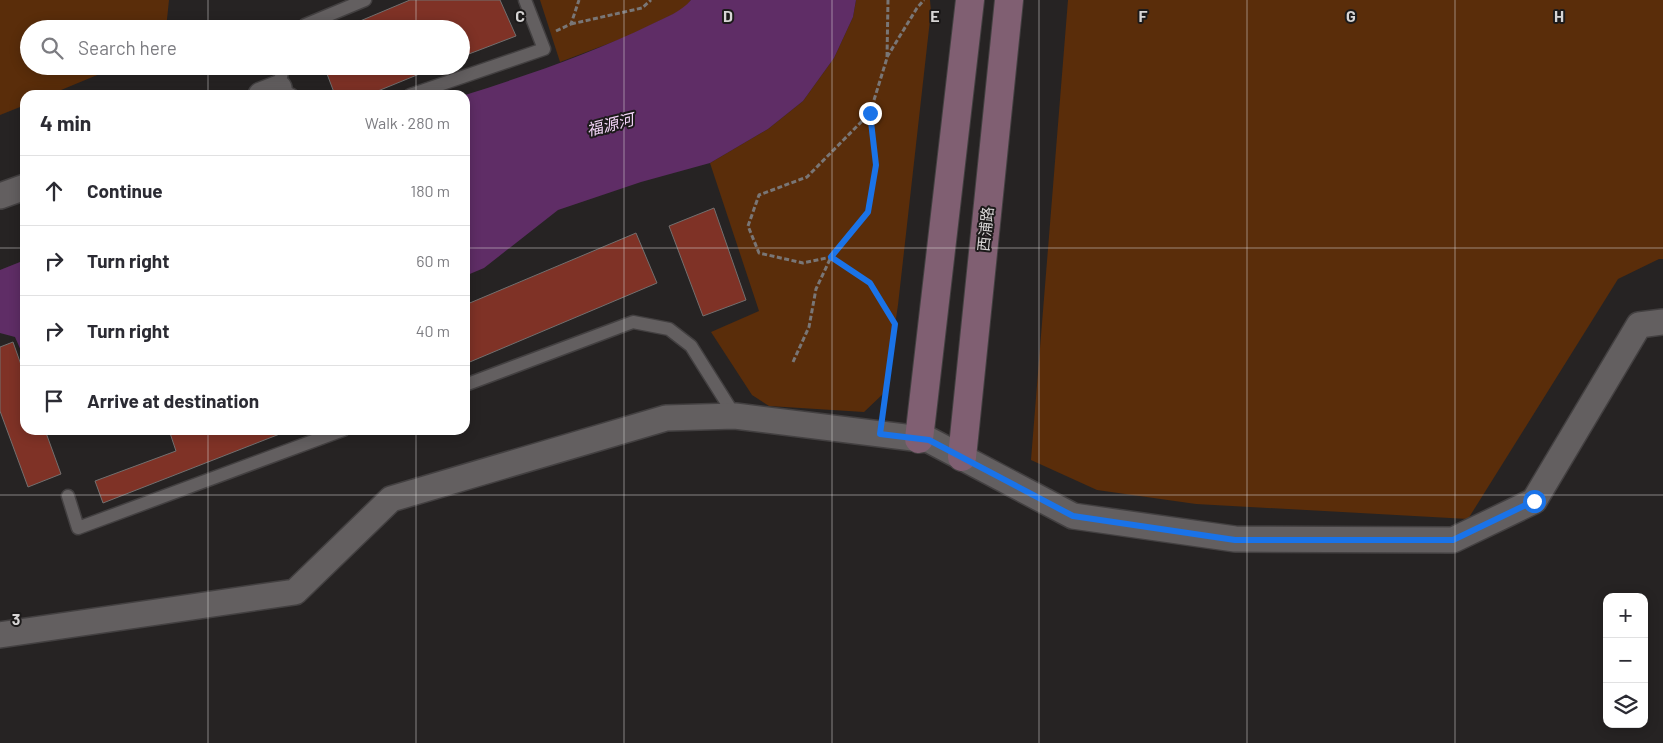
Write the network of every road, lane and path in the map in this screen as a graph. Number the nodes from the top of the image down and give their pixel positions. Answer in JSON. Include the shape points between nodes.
{"nodes":[{"id":1,"x":365,"y":0,"type":"edge"},
{"id":2,"x":525,"y":0,"type":"edge"},
{"id":3,"x":579,"y":0,"type":"edge"},
{"id":4,"x":651,"y":0,"type":"edge"},
{"id":5,"x":888,"y":0,"type":"edge"},
{"id":6,"x":924,"y":0,"type":"edge"},
{"id":7,"x":970,"y":0,"type":"edge"},
{"id":8,"x":1009,"y":0,"type":"edge"},
{"id":9,"x":317,"y":20,"type":"edge"},
{"id":10,"x":572,"y":24,"type":"junction"},
{"id":11,"x":540,"y":38,"type":"junction"},
{"id":12,"x":887,"y":58,"type":"junction"},
{"id":13,"x":470,"y":74,"type":"edge"},
{"id":14,"x":468,"y":75,"type":"edge"},
{"id":15,"x":425,"y":90,"type":"edge"},
{"id":16,"x":870,"y":113,"type":"junction"},
{"id":17,"x":20,"y":189,"type":"edge"},
{"id":18,"x":0,"y":196,"type":"edge"},
{"id":19,"x":831,"y":257,"type":"junction"},
{"id":20,"x":1663,"y":322,"type":"edge"},
{"id":21,"x":793,"y":362,"type":"dead end"},
{"id":22,"x":470,"y":383,"type":"edge"},
{"id":23,"x":735,"y":416,"type":"junction"},
{"id":24,"x":880,"y":434,"type":"junction"},
{"id":25,"x":329,"y":435,"type":"edge"},
{"id":26,"x":919,"y":439,"type":"junction"},
{"id":27,"x":962,"y":457,"type":"junction"},
{"id":28,"x":68,"y":496,"type":"dead end"},
{"id":29,"x":0,"y":635,"type":"edge"}],
"edges":[{"from":1,"to":9,"type":"lane"},
{"from":2,"to":11,"type":"lane"},
{"from":3,"to":10,"type":"path"},
{"from":4,"to":10,"type":"path","via":[[642,8]]},
{"from":5,"to":12,"type":"path"},
{"from":6,"to":12,"type":"path"},
{"from":7,"to":26,"type":"main road"},
{"from":8,"to":27,"type":"main road","name":"西浦路"},
{"from":10,"to":11,"type":"path"},
{"from":11,"to":13,"type":"lane","via":[[544,49]]},
{"from":12,"to":16,"type":"path"},
{"from":14,"to":15,"type":"lane"},
{"from":16,"to":19,"type":"path","via":[[876,165],[868,212]]},
{"from":16,"to":19,"type":"path","via":[[807,177],[759,195],[748,226],[759,252],[803,264]]},
{"from":17,"to":18,"type":"street"},
{"from":19,"to":21,"type":"path","via":[[816,290],[809,328]]},
{"from":19,"to":24,"type":"path","via":[[870,283],[895,324]]},
{"from":20,"to":27,"type":"street","via":[[1639,325],[1534,501],[1453,540],[1235,540],[1073,516]]},
{"from":22,"to":23,"type":"lane","via":[[633,322],[669,329],[691,346]]},
{"from":23,"to":24,"type":"street"},
{"from":23,"to":29,"type":"street","via":[[666,418],[391,499],[295,592]]},
{"from":24,"to":26,"type":"street"},
{"from":25,"to":28,"type":"lane","via":[[78,528]]},
{"from":26,"to":27,"type":"street","via":[[929,440]]}]}
